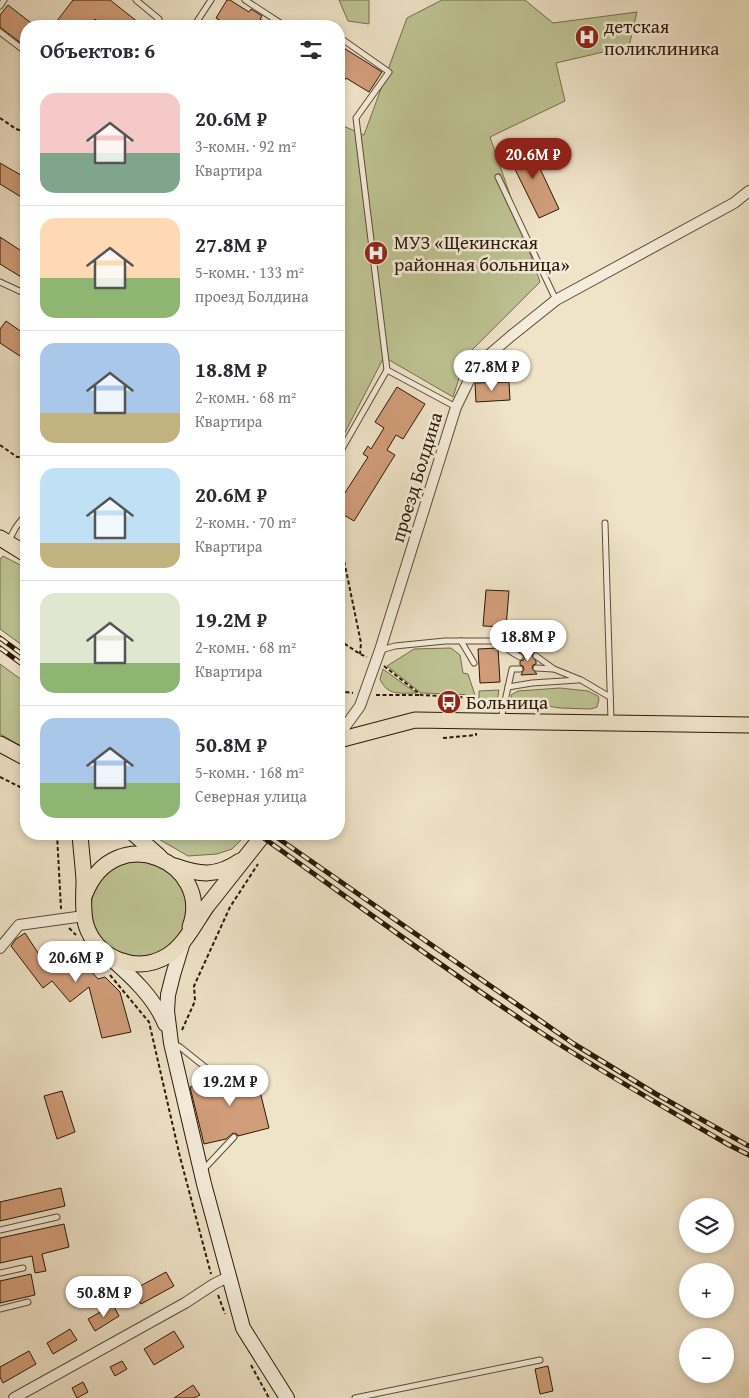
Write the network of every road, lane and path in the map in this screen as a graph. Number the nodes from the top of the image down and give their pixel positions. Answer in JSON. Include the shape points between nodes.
{"nodes":[{"id":1,"x":4,"y":0,"type":"edge"},
{"id":2,"x":136,"y":0,"type":"edge"},
{"id":3,"x":212,"y":0,"type":"edge"},
{"id":4,"x":245,"y":0,"type":"edge"},
{"id":5,"x":0,"y":6,"type":"edge"},
{"id":6,"x":158,"y":20,"type":"edge"},
{"id":7,"x":198,"y":20,"type":"edge"},
{"id":8,"x":276,"y":20,"type":"edge"},
{"id":9,"x":0,"y":32,"type":"edge"},
{"id":10,"x":345,"y":41,"type":"edge"},
{"id":11,"x":20,"y":47,"type":"edge"},
{"id":12,"x":0,"y":118,"type":"edge"},
{"id":13,"x":20,"y":130,"type":"edge"},
{"id":14,"x":498,"y":177,"type":"dead end"},
{"id":15,"x":749,"y":191,"type":"edge"},
{"id":16,"x":0,"y":282,"type":"edge"},
{"id":17,"x":20,"y":291,"type":"edge"},
{"id":18,"x":556,"y":300,"type":"junction"},
{"id":19,"x":387,"y":370,"type":"junction"},
{"id":20,"x":456,"y":406,"type":"junction"},
{"id":21,"x":345,"y":444,"type":"edge"},
{"id":22,"x":0,"y":445,"type":"edge"},
{"id":23,"x":20,"y":457,"type":"edge"},
{"id":24,"x":20,"y":522,"type":"edge"},
{"id":25,"x":605,"y":523,"type":"dead end"},
{"id":26,"x":4,"y":540,"type":"edge"},
{"id":27,"x":20,"y":550,"type":"edge"},
{"id":28,"x":345,"y":565,"type":"edge"},
{"id":29,"x":461,"y":641,"type":"junction"},
{"id":30,"x":345,"y":644,"type":"edge"},
{"id":31,"x":380,"y":650,"type":"junction"},
{"id":32,"x":360,"y":654,"type":"junction"},
{"id":33,"x":536,"y":656,"type":"dead end"},
{"id":34,"x":520,"y":657,"type":"dead end"},
{"id":35,"x":376,"y":661,"type":"junction"},
{"id":36,"x":474,"y":663,"type":"dead end"},
{"id":37,"x":536,"y":668,"type":"dead end"},
{"id":38,"x":520,"y":669,"type":"dead end"},
{"id":39,"x":554,"y":669,"type":"junction"},
{"id":40,"x":581,"y":680,"type":"junction"},
{"id":41,"x":508,"y":687,"type":"junction"},
{"id":42,"x":345,"y":692,"type":"edge"},
{"id":43,"x":364,"y":694,"type":"junction"},
{"id":44,"x":421,"y":695,"type":"junction"},
{"id":45,"x":610,"y":697,"type":"junction"},
{"id":46,"x":476,"y":698,"type":"dead end"},
{"id":47,"x":500,"y":721,"type":"junction"},
{"id":48,"x":611,"y":723,"type":"junction"},
{"id":49,"x":749,"y":724,"type":"edge"},
{"id":50,"x":345,"y":726,"type":"edge"},
{"id":51,"x":345,"y":738,"type":"edge"},
{"id":52,"x":0,"y":744,"type":"edge"},
{"id":53,"x":20,"y":755,"type":"edge"},
{"id":54,"x":0,"y":776,"type":"edge"},
{"id":55,"x":20,"y":787,"type":"edge"},
{"id":56,"x":58,"y":840,"type":"edge"},
{"id":57,"x":81,"y":840,"type":"edge"},
{"id":58,"x":141,"y":840,"type":"edge"},
{"id":59,"x":262,"y":840,"type":"edge"},
{"id":60,"x":255,"y":856,"type":"junction"},
{"id":61,"x":167,"y":862,"type":"junction"},
{"id":62,"x":84,"y":911,"type":"junction"},
{"id":63,"x":61,"y":920,"type":"junction"},
{"id":64,"x":185,"y":938,"type":"junction"},
{"id":65,"x":80,"y":939,"type":"dead end"},
{"id":66,"x":0,"y":948,"type":"edge"},
{"id":67,"x":105,"y":953,"type":"junction"},
{"id":68,"x":105,"y":969,"type":"dead end"},
{"id":69,"x":173,"y":1042,"type":"junction"},
{"id":70,"x":220,"y":1080,"type":"dead end"},
{"id":71,"x":234,"y":1137,"type":"dead end"},
{"id":72,"x":201,"y":1173,"type":"junction"},
{"id":73,"x":57,"y":1217,"type":"dead end"},
{"id":74,"x":0,"y":1230,"type":"edge"},
{"id":75,"x":23,"y":1268,"type":"dead end"},
{"id":76,"x":0,"y":1273,"type":"edge"},
{"id":77,"x":228,"y":1277,"type":"junction"},
{"id":78,"x":214,"y":1284,"type":"junction"},
{"id":79,"x":28,"y":1302,"type":"dead end"},
{"id":80,"x":0,"y":1309,"type":"edge"},
{"id":81,"x":228,"y":1319,"type":"dead end"},
{"id":82,"x":247,"y":1359,"type":"dead end"},
{"id":83,"x":540,"y":1360,"type":"dead end"},
{"id":84,"x":14,"y":1398,"type":"edge"},
{"id":85,"x":269,"y":1398,"type":"edge"},
{"id":86,"x":287,"y":1398,"type":"edge"},
{"id":87,"x":355,"y":1398,"type":"edge"}],
"edges":[{"from":1,"to":5,"type":"lane"},
{"from":2,"to":6,"type":"lane"},
{"from":3,"to":7,"type":"lane"},
{"from":4,"to":8,"type":"lane"},
{"from":9,"to":11,"type":"lane"},
{"from":10,"to":19,"type":"lane","via":[[389,72],[356,118]]},
{"from":12,"to":13,"type":"path"},
{"from":14,"to":18,"type":"lane"},
{"from":15,"to":18,"type":"street","name":"проезд Болдина","via":[[734,203]]},
{"from":16,"to":17,"type":"lane"},
{"from":18,"to":20,"type":"street","name":"проезд Болдина","via":[[476,366]]},
{"from":19,"to":20,"type":"lane"},
{"from":19,"to":21,"type":"lane"},
{"from":20,"to":31,"type":"street","name":"проезд Болдина"},
{"from":22,"to":23,"type":"path"},
{"from":24,"to":26,"type":"lane"},
{"from":25,"to":45,"type":"lane"},
{"from":26,"to":27,"type":"main road"},
{"from":28,"to":32,"type":"path","via":[[361,644]]},
{"from":29,"to":31,"type":"lane"},
{"from":29,"to":34,"type":"lane","via":[[496,641]]},
{"from":29,"to":36,"type":"lane"},
{"from":30,"to":32,"type":"path"},
{"from":31,"to":35,"type":"street","name":"проезд Болдина"},
{"from":32,"to":35,"type":"path"},
{"from":33,"to":39,"type":"lane"},
{"from":35,"to":43,"type":"street","name":"проезд Болдина"},
{"from":35,"to":44,"type":"path"},
{"from":37,"to":39,"type":"lane"},
{"from":38,"to":41,"type":"lane","via":[[512,669]]},
{"from":39,"to":40,"type":"lane"},
{"from":40,"to":41,"type":"lane"},
{"from":40,"to":45,"type":"lane"},
{"from":41,"to":47,"type":"lane"},
{"from":42,"to":43,"type":"path"},
{"from":43,"to":44,"type":"path"},
{"from":43,"to":50,"type":"street","name":"проезд Болдина","via":[[360,706]]},
{"from":44,"to":46,"type":"path"},
{"from":45,"to":48,"type":"lane"},
{"from":47,"to":48,"type":"main road"},
{"from":47,"to":51,"type":"main road","via":[[415,720]]},
{"from":48,"to":49,"type":"main road"},
{"from":52,"to":53,"type":"main road"},
{"from":54,"to":55,"type":"path"},
{"from":56,"to":63,"type":"path"},
{"from":57,"to":62,"type":"main road"},
{"from":58,"to":61,"type":"main road"},
{"from":59,"to":60,"type":"main road"},
{"from":60,"to":61,"type":"main road","via":[[230,868],[202,874]]},
{"from":60,"to":64,"type":"main road"},
{"from":60,"to":69,"type":"path","via":[[194,986],[195,1001]]},
{"from":61,"to":62,"type":"main road","via":[[142,854],[121,856],[111,861],[92,880],[85,895]]},
{"from":61,"to":64,"type":"main road","via":[[180,872],[191,891],[194,912]]},
{"from":62,"to":63,"type":"street"},
{"from":62,"to":67,"type":"main road","via":[[91,937]]},
{"from":63,"to":65,"type":"path"},
{"from":63,"to":66,"type":"street","via":[[19,925]]},
{"from":64,"to":67,"type":"main road","via":[[166,957],[146,964],[124,962]]},
{"from":64,"to":69,"type":"street","via":[[168,995],[167,1011]]},
{"from":67,"to":69,"type":"street","via":[[152,1001]]},
{"from":68,"to":78,"type":"path","via":[[149,1022]]},
{"from":69,"to":70,"type":"lane"},
{"from":69,"to":72,"type":"street"},
{"from":71,"to":72,"type":"lane"},
{"from":72,"to":77,"type":"street"},
{"from":73,"to":74,"type":"lane"},
{"from":75,"to":76,"type":"lane"},
{"from":77,"to":78,"type":"street"},
{"from":77,"to":86,"type":"street","via":[[243,1328]]},
{"from":78,"to":81,"type":"path"},
{"from":78,"to":84,"type":"street"},
{"from":79,"to":80,"type":"lane"},
{"from":82,"to":85,"type":"path"},
{"from":83,"to":87,"type":"lane"}]}
